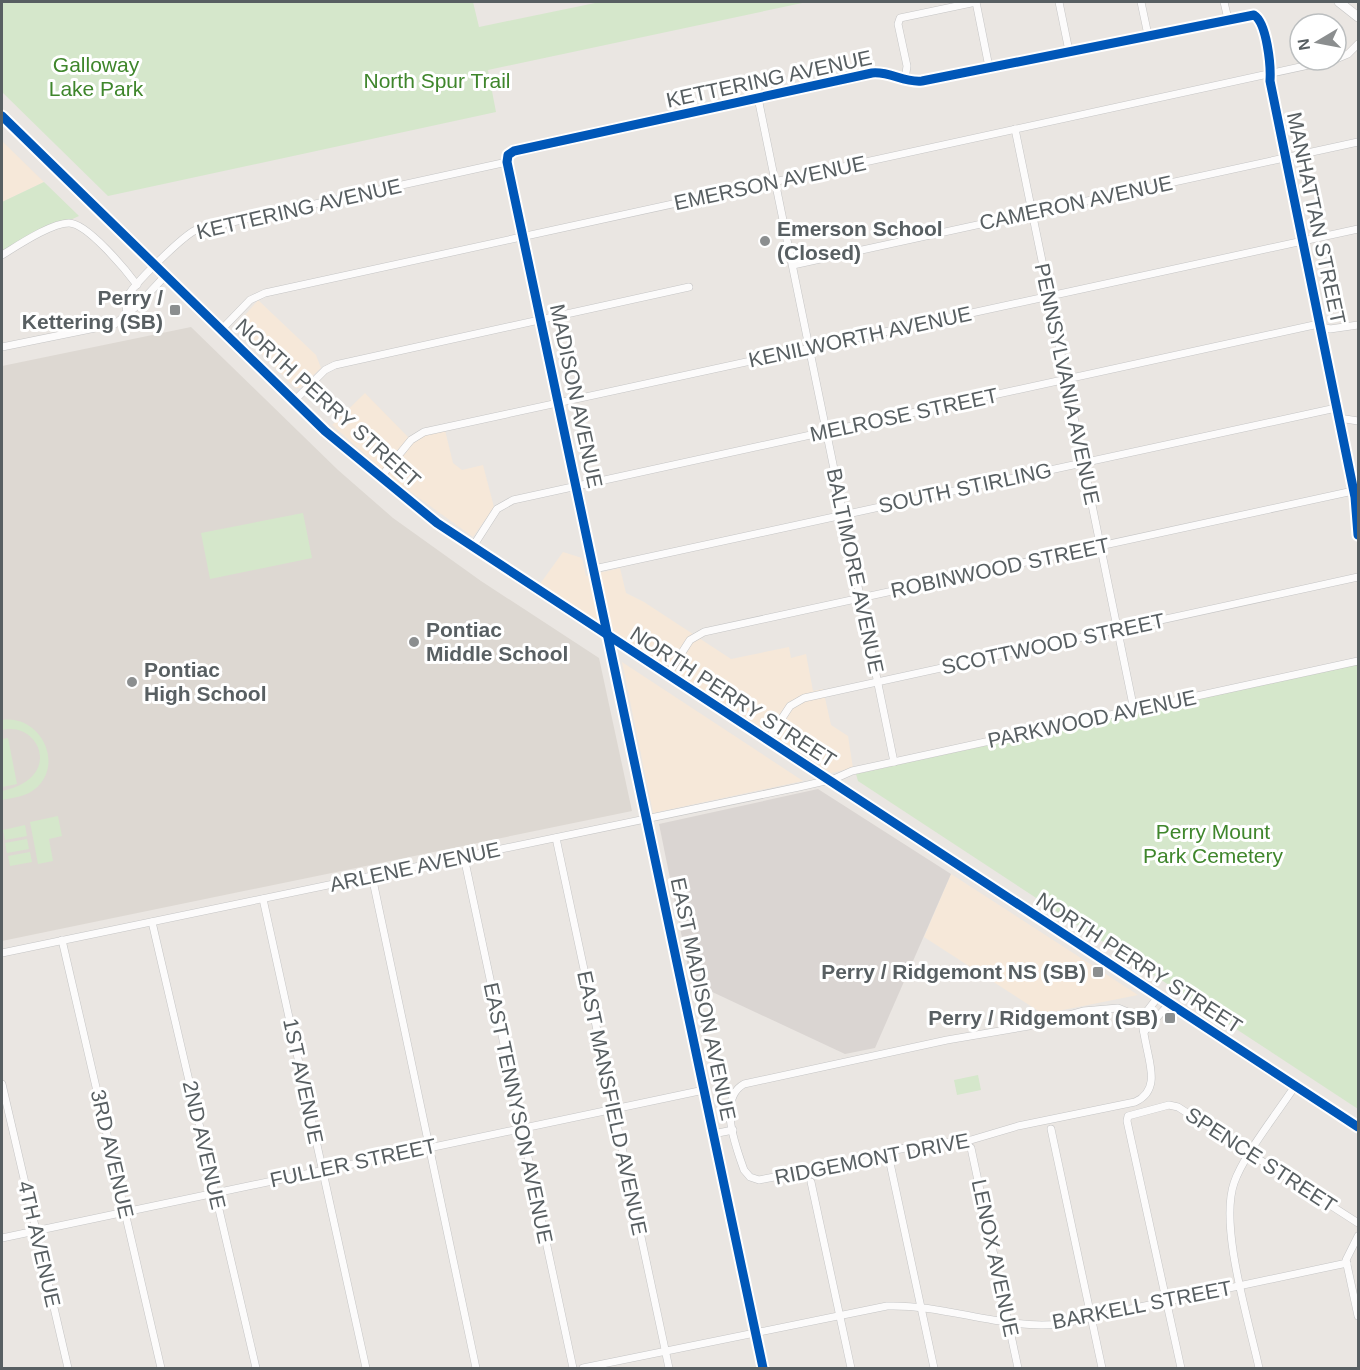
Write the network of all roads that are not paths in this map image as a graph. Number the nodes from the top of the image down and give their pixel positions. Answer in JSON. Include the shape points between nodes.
{"nodes":[{"id":1,"x":976,"y":2,"type":"edge"},
{"id":2,"x":1059,"y":2,"type":"edge"},
{"id":3,"x":1142,"y":2,"type":"edge"},
{"id":4,"x":1224,"y":2,"type":"edge"},
{"id":5,"x":1340,"y":2,"type":"edge"},
{"id":6,"x":1256,"y":16,"type":"joint"},
{"id":7,"x":1359,"y":17,"type":"edge"},
{"id":8,"x":1228,"y":18,"type":"junction"},
{"id":9,"x":1148,"y":35,"type":"junction"},
{"id":10,"x":1068,"y":51,"type":"junction"},
{"id":11,"x":989,"y":67,"type":"junction"},
{"id":12,"x":1288,"y":70,"type":"edge"},
{"id":13,"x":1270,"y":74,"type":"junction"},
{"id":14,"x":905,"y":80,"type":"junction"},
{"id":15,"x":758,"y":98,"type":"junction"},
{"id":16,"x":2,"y":116,"type":"edge"},
{"id":17,"x":1015,"y":129,"type":"junction"},
{"id":18,"x":1359,"y":142,"type":"edge"},
{"id":19,"x":1285,"y":158,"type":"junction"},
{"id":20,"x":507,"y":162,"type":"junction"},
{"id":21,"x":776,"y":182,"type":"junction"},
{"id":22,"x":1032,"y":213,"type":"junction"},
{"id":23,"x":1359,"y":229,"type":"edge"},
{"id":24,"x":523,"y":237,"type":"junction"},
{"id":25,"x":1302,"y":241,"type":"junction"},
{"id":26,"x":2,"y":255,"type":"edge"},
{"id":27,"x":793,"y":265,"type":"junction"},
{"id":28,"x":155,"y":266,"type":"junction"},
{"id":29,"x":165,"y":276,"type":"junction"},
{"id":30,"x":137,"y":285,"type":"junction"},
{"id":31,"x":689,"y":287,"type":"dead end"},
{"id":32,"x":1049,"y":296,"type":"junction"},
{"id":33,"x":126,"y":313,"type":"junction"},
{"id":34,"x":541,"y":320,"type":"junction"},
{"id":35,"x":1359,"y":325,"type":"edge"},
{"id":36,"x":1320,"y":327,"type":"junction"},
{"id":37,"x":221,"y":330,"type":"junction"},
{"id":38,"x":2,"y":347,"type":"edge"},
{"id":39,"x":810,"y":348,"type":"junction"},
{"id":40,"x":1066,"y":379,"type":"junction"},
{"id":41,"x":294,"y":401,"type":"junction"},
{"id":42,"x":559,"y":403,"type":"junction"},
{"id":43,"x":1336,"y":408,"type":"junction"},
{"id":44,"x":1339,"y":418,"type":"junction"},
{"id":45,"x":1359,"y":421,"type":"edge"},
{"id":46,"x":827,"y":432,"type":"junction"},
{"id":47,"x":1083,"y":463,"type":"junction"},
{"id":48,"x":380,"y":478,"type":"junction"},
{"id":49,"x":577,"y":486,"type":"junction"},
{"id":50,"x":1353,"y":491,"type":"junction"},
{"id":51,"x":1357,"y":507,"type":"edge"},
{"id":52,"x":844,"y":515,"type":"junction"},
{"id":53,"x":1359,"y":535,"type":"edge"},
{"id":54,"x":1100,"y":546,"type":"junction"},
{"id":55,"x":472,"y":548,"type":"junction"},
{"id":56,"x":594,"y":569,"type":"junction"},
{"id":57,"x":1359,"y":577,"type":"edge"},
{"id":58,"x":861,"y":598,"type":"junction"},
{"id":59,"x":1117,"y":630,"type":"junction"},
{"id":60,"x":609,"y":638,"type":"junction"},
{"id":61,"x":1359,"y":661,"type":"edge"},
{"id":62,"x":667,"y":676,"type":"junction"},
{"id":63,"x":878,"y":682,"type":"junction"},
{"id":64,"x":1134,"y":710,"type":"junction"},
{"id":65,"x":767,"y":741,"type":"junction"},
{"id":66,"x":894,"y":762,"type":"junction"},
{"id":67,"x":828,"y":781,"type":"junction"},
{"id":68,"x":646,"y":819,"type":"junction"},
{"id":69,"x":556,"y":838,"type":"junction"},
{"id":70,"x":464,"y":857,"type":"junction"},
{"id":71,"x":372,"y":876,"type":"junction"},
{"id":72,"x":263,"y":899,"type":"junction"},
{"id":73,"x":152,"y":922,"type":"junction"},
{"id":74,"x":62,"y":940,"type":"junction"},
{"id":75,"x":2,"y":953,"type":"edge"},
{"id":76,"x":1158,"y":997,"type":"junction"},
{"id":77,"x":1169,"y":1004,"type":"junction"},
{"id":78,"x":1142,"y":1019,"type":"junction"},
{"id":79,"x":1144,"y":1032,"type":"junction"},
{"id":80,"x":2,"y":1084,"type":"edge"},
{"id":81,"x":1294,"y":1086,"type":"junction"},
{"id":82,"x":704,"y":1090,"type":"junction"},
{"id":83,"x":614,"y":1108,"type":"junction"},
{"id":84,"x":1359,"y":1127,"type":"edge"},
{"id":85,"x":522,"y":1128,"type":"junction"},
{"id":86,"x":1051,"y":1129,"type":"dead end"},
{"id":87,"x":733,"y":1130,"type":"junction"},
{"id":88,"x":714,"y":1134,"type":"junction"},
{"id":89,"x":429,"y":1147,"type":"junction"},
{"id":90,"x":971,"y":1148,"type":"dead end"},
{"id":91,"x":1251,"y":1153,"type":"junction"},
{"id":92,"x":891,"y":1163,"type":"dead end"},
{"id":93,"x":322,"y":1170,"type":"junction"},
{"id":94,"x":811,"y":1182,"type":"dead end"},
{"id":95,"x":215,"y":1193,"type":"junction"},
{"id":96,"x":125,"y":1212,"type":"junction"},
{"id":97,"x":1359,"y":1223,"type":"edge"},
{"id":98,"x":36,"y":1231,"type":"junction"},
{"id":99,"x":1359,"y":1236,"type":"edge"},
{"id":100,"x":2,"y":1238,"type":"edge"},
{"id":101,"x":1347,"y":1263,"type":"junction"},
{"id":102,"x":1241,"y":1286,"type":"junction"},
{"id":103,"x":1166,"y":1302,"type":"junction"},
{"id":104,"x":921,"y":1307,"type":"junction"},
{"id":105,"x":839,"y":1314,"type":"junction"},
{"id":106,"x":1359,"y":1316,"type":"edge"},
{"id":107,"x":1091,"y":1318,"type":"junction"},
{"id":108,"x":1009,"y":1323,"type":"junction"},
{"id":109,"x":756,"y":1332,"type":"junction"},
{"id":110,"x":665,"y":1351,"type":"junction"},
{"id":111,"x":68,"y":1368,"type":"edge"},
{"id":112,"x":162,"y":1368,"type":"edge"},
{"id":113,"x":256,"y":1368,"type":"edge"},
{"id":114,"x":366,"y":1368,"type":"edge"},
{"id":115,"x":476,"y":1368,"type":"edge"},
{"id":116,"x":573,"y":1368,"type":"edge"},
{"id":117,"x":583,"y":1368,"type":"edge"},
{"id":118,"x":669,"y":1368,"type":"edge"},
{"id":119,"x":763,"y":1368,"type":"edge"},
{"id":120,"x":850,"y":1368,"type":"edge"},
{"id":121,"x":934,"y":1368,"type":"edge"},
{"id":122,"x":1018,"y":1368,"type":"edge"},
{"id":123,"x":1102,"y":1368,"type":"edge"},
{"id":124,"x":1181,"y":1368,"type":"edge"},
{"id":125,"x":1259,"y":1368,"type":"edge"}],
"edges":[{"from":1,"to":11,"type":"street"},
{"from":1,"to":14,"type":"street","via":[[900,18],[907,66]]},
{"from":2,"to":10,"type":"street"},
{"from":3,"to":9,"type":"street"},
{"from":4,"to":8,"type":"street"},
{"from":5,"to":7,"type":"main road"},
{"from":6,"to":8,"type":"street","name":"KETTERING AVENUE"},
{"from":6,"to":13,"type":"street","name":"MANHATTAN STREET","via":[[1262,23]]},
{"from":8,"to":9,"type":"street","name":"KETTERING AVENUE"},
{"from":9,"to":10,"type":"street","name":"KETTERING AVENUE"},
{"from":10,"to":11,"type":"street","name":"KETTERING AVENUE"},
{"from":11,"to":14,"type":"street","name":"KETTERING AVENUE","via":[[922,81]]},
{"from":12,"to":13,"type":"street","name":"EMERSON AVENUE"},
{"from":13,"to":17,"type":"street","name":"EMERSON AVENUE"},
{"from":13,"to":19,"type":"street","name":"MANHATTAN STREET"},
{"from":14,"to":15,"type":"street","name":"KETTERING AVENUE","via":[[875,72]]},
{"from":15,"to":20,"type":"street","name":"KETTERING AVENUE","via":[[514,152],[508,155]]},
{"from":15,"to":21,"type":"street","name":"BALTIMORE AVENUE"},
{"from":16,"to":28,"type":"main road","name":"NORTH PERRY STREET"},
{"from":17,"to":21,"type":"street","name":"EMERSON AVENUE"},
{"from":17,"to":22,"type":"street","name":"PENNSYLVANIA AVENUE"},
{"from":18,"to":19,"type":"street","name":"CAMERON AVENUE"},
{"from":19,"to":22,"type":"street","name":"CAMERON AVENUE"},
{"from":19,"to":25,"type":"street","name":"MANHATTAN STREET"},
{"from":20,"to":24,"type":"street","name":"MADISON AVENUE"},
{"from":20,"to":28,"type":"street","name":"KETTERING AVENUE","via":[[198,229],[184,237]]},
{"from":21,"to":24,"type":"street","name":"EMERSON AVENUE"},
{"from":21,"to":27,"type":"street","name":"BALTIMORE AVENUE"},
{"from":22,"to":27,"type":"street","name":"CAMERON AVENUE"},
{"from":22,"to":32,"type":"street","name":"PENNSYLVANIA AVENUE"},
{"from":23,"to":25,"type":"street","name":"KENILWORTH AVENUE"},
{"from":24,"to":34,"type":"street","name":"MADISON AVENUE"},
{"from":24,"to":37,"type":"street","name":"EMERSON AVENUE","via":[[263,294],[250,300]]},
{"from":25,"to":32,"type":"street","name":"KENILWORTH AVENUE"},
{"from":25,"to":36,"type":"street","name":"MANHATTAN STREET"},
{"from":26,"to":30,"type":"street","via":[[52,228],[72,223],[82,227]]},
{"from":27,"to":39,"type":"street","name":"BALTIMORE AVENUE"},
{"from":28,"to":29,"type":"main road","name":"NORTH PERRY STREET"},
{"from":28,"to":30,"type":"street","name":"KETTERING AVENUE"},
{"from":29,"to":33,"type":"street"},
{"from":29,"to":37,"type":"main road","name":"NORTH PERRY STREET"},
{"from":30,"to":33,"type":"street","via":[[126,300]]},
{"from":31,"to":34,"type":"street"},
{"from":32,"to":39,"type":"street","name":"KENILWORTH AVENUE"},
{"from":32,"to":40,"type":"street","name":"PENNSYLVANIA AVENUE"},
{"from":33,"to":38,"type":"street","via":[[113,325]]},
{"from":34,"to":41,"type":"street","via":[[333,365]]},
{"from":34,"to":42,"type":"street","name":"MADISON AVENUE"},
{"from":35,"to":36,"type":"street","name":"MELROSE STREET"},
{"from":36,"to":40,"type":"street","name":"MELROSE STREET","via":[[1314,325]]},
{"from":36,"to":43,"type":"street","name":"MANHATTAN STREET"},
{"from":37,"to":41,"type":"main road","name":"NORTH PERRY STREET"},
{"from":39,"to":42,"type":"street","name":"KENILWORTH AVENUE"},
{"from":39,"to":46,"type":"street","name":"BALTIMORE AVENUE"},
{"from":40,"to":46,"type":"street","name":"MELROSE STREET"},
{"from":40,"to":47,"type":"street","name":"PENNSYLVANIA AVENUE"},
{"from":41,"to":48,"type":"main road","name":"NORTH PERRY STREET"},
{"from":42,"to":48,"type":"street","name":"KENILWORTH AVENUE","via":[[420,434]]},
{"from":42,"to":49,"type":"street","name":"MADISON AVENUE"},
{"from":43,"to":44,"type":"street","name":"MANHATTAN STREET"},
{"from":43,"to":47,"type":"street","name":"SOUTH STIRLING"},
{"from":44,"to":45,"type":"street"},
{"from":44,"to":50,"type":"street","name":"MANHATTAN STREET"},
{"from":46,"to":49,"type":"street","name":"MELROSE STREET"},
{"from":46,"to":52,"type":"street","name":"BALTIMORE AVENUE"},
{"from":47,"to":52,"type":"street","name":"SOUTH STIRLING"},
{"from":47,"to":54,"type":"street","name":"PENNSYLVANIA AVENUE"},
{"from":48,"to":55,"type":"main road","name":"NORTH PERRY STREET"},
{"from":49,"to":55,"type":"street","name":"MELROSE STREET","via":[[505,503]]},
{"from":49,"to":56,"type":"street","name":"MADISON AVENUE"},
{"from":50,"to":51,"type":"street","name":"MANHATTAN STREET"},
{"from":50,"to":54,"type":"street","name":"ROBINWOOD STREET"},
{"from":51,"to":53,"type":"street","name":"MANHATTAN STREET"},
{"from":52,"to":56,"type":"street","name":"SOUTH STIRLING"},
{"from":52,"to":58,"type":"street","name":"BALTIMORE AVENUE"},
{"from":54,"to":58,"type":"street","name":"ROBINWOOD STREET"},
{"from":54,"to":59,"type":"street","name":"PENNSYLVANIA AVENUE"},
{"from":55,"to":60,"type":"main road","name":"NORTH PERRY STREET"},
{"from":56,"to":60,"type":"street","name":"MADISON AVENUE"},
{"from":57,"to":59,"type":"street","name":"SCOTTWOOD STREET"},
{"from":58,"to":62,"type":"street","name":"ROBINWOOD STREET","via":[[701,633],[688,643]]},
{"from":58,"to":63,"type":"street","name":"BALTIMORE AVENUE"},
{"from":59,"to":63,"type":"street","name":"SCOTTWOOD STREET"},
{"from":59,"to":64,"type":"street","name":"PENNSYLVANIA AVENUE"},
{"from":60,"to":62,"type":"main road","name":"NORTH PERRY STREET"},
{"from":60,"to":68,"type":"street","name":"EAST MADISON AVENUE"},
{"from":61,"to":64,"type":"street","name":"PARKWOOD AVENUE"},
{"from":62,"to":65,"type":"main road","name":"NORTH PERRY STREET"},
{"from":63,"to":65,"type":"street","name":"SCOTTWOOD STREET","via":[[797,700]]},
{"from":63,"to":66,"type":"street","name":"BALTIMORE AVENUE"},
{"from":64,"to":66,"type":"street","name":"PARKWOOD AVENUE"},
{"from":65,"to":67,"type":"main road","name":"NORTH PERRY STREET"},
{"from":66,"to":67,"type":"street","name":"PARKWOOD AVENUE"},
{"from":67,"to":68,"type":"street","name":"ARLENE AVENUE"},
{"from":67,"to":76,"type":"main road","name":"NORTH PERRY STREET"},
{"from":68,"to":69,"type":"street","name":"ARLENE AVENUE"},
{"from":68,"to":82,"type":"street","name":"EAST MADISON AVENUE"},
{"from":69,"to":70,"type":"street","name":"ARLENE AVENUE"},
{"from":69,"to":83,"type":"street","name":"EAST MANSFIELD AVENUE"},
{"from":70,"to":71,"type":"street","name":"ARLENE AVENUE"},
{"from":70,"to":85,"type":"street","name":"EAST TENNYSON AVENUE"},
{"from":71,"to":72,"type":"street","name":"ARLENE AVENUE"},
{"from":71,"to":89,"type":"street"},
{"from":72,"to":73,"type":"street","name":"ARLENE AVENUE"},
{"from":72,"to":93,"type":"street","name":"1ST AVENUE"},
{"from":73,"to":74,"type":"street","name":"ARLENE AVENUE"},
{"from":73,"to":95,"type":"street","name":"2ND AVENUE"},
{"from":74,"to":75,"type":"street","name":"ARLENE AVENUE"},
{"from":74,"to":96,"type":"street","name":"3RD AVENUE"},
{"from":76,"to":77,"type":"main road","name":"NORTH PERRY STREET"},
{"from":76,"to":78,"type":"street"},
{"from":77,"to":79,"type":"street"},
{"from":77,"to":81,"type":"main road","name":"NORTH PERRY STREET"},
{"from":78,"to":79,"type":"street","name":"RIDGEMONT DRIVE"},
{"from":78,"to":87,"type":"street","name":"RIDGEMONT DRIVE","via":[[1118,1008],[1095,1009],[744,1084],[735,1092],[730,1105]]},
{"from":79,"to":87,"type":"street","name":"RIDGEMONT DRIVE","via":[[1152,1068],[1149,1090],[1143,1099],[1123,1106],[1027,1124],[962,1142],[892,1151],[865,1162],[812,1174],[800,1172],[763,1180],[746,1172]]},
{"from":80,"to":98,"type":"street","name":"4TH AVENUE"},
{"from":81,"to":84,"type":"main road","name":"NORTH PERRY STREET"},
{"from":81,"to":91,"type":"street"},
{"from":82,"to":83,"type":"street","name":"FULLER STREET"},
{"from":82,"to":88,"type":"street","name":"EAST MADISON AVENUE"},
{"from":83,"to":85,"type":"street","name":"FULLER STREET"},
{"from":83,"to":110,"type":"street","name":"EAST MANSFIELD AVENUE"},
{"from":85,"to":89,"type":"street","name":"FULLER STREET"},
{"from":85,"to":116,"type":"street","name":"EAST TENNYSON AVENUE"},
{"from":86,"to":107,"type":"street"},
{"from":87,"to":88,"type":"street"},
{"from":88,"to":109,"type":"street","name":"EAST MADISON AVENUE"},
{"from":89,"to":93,"type":"street","name":"FULLER STREET"},
{"from":89,"to":115,"type":"street"},
{"from":90,"to":108,"type":"street","name":"LENOX AVENUE"},
{"from":91,"to":97,"type":"street","name":"SPENCE STREET"},
{"from":91,"to":102,"type":"street","via":[[1236,1176],[1229,1208],[1229,1231]]},
{"from":91,"to":103,"type":"street","name":"SPENCE STREET","via":[[1176,1106],[1128,1116]]},
{"from":92,"to":104,"type":"street"},
{"from":93,"to":95,"type":"street","name":"FULLER STREET"},
{"from":93,"to":114,"type":"street","name":"1ST AVENUE"},
{"from":94,"to":105,"type":"street"},
{"from":95,"to":96,"type":"street","name":"FULLER STREET"},
{"from":95,"to":113,"type":"street","name":"2ND AVENUE"},
{"from":96,"to":98,"type":"street","name":"FULLER STREET"},
{"from":96,"to":112,"type":"street","name":"3RD AVENUE"},
{"from":98,"to":100,"type":"street","name":"FULLER STREET"},
{"from":98,"to":111,"type":"street","name":"4TH AVENUE"},
{"from":99,"to":101,"type":"street","via":[[1347,1254]]},
{"from":101,"to":102,"type":"street","name":"BARKELL STREET"},
{"from":101,"to":106,"type":"street"},
{"from":102,"to":103,"type":"street","name":"BARKELL STREET"},
{"from":102,"to":125,"type":"street"},
{"from":103,"to":107,"type":"street","name":"BARKELL STREET"},
{"from":103,"to":124,"type":"street"},
{"from":104,"to":105,"type":"street","name":"BARKELL STREET","via":[[887,1306]]},
{"from":104,"to":108,"type":"street","name":"BARKELL STREET"},
{"from":104,"to":121,"type":"street"},
{"from":105,"to":109,"type":"street","name":"BARKELL STREET"},
{"from":105,"to":120,"type":"street"},
{"from":107,"to":108,"type":"street","name":"BARKELL STREET","via":[[1049,1325]]},
{"from":107,"to":123,"type":"street"},
{"from":108,"to":122,"type":"street","name":"LENOX AVENUE"},
{"from":109,"to":110,"type":"street","name":"BARKELL STREET"},
{"from":109,"to":119,"type":"street","name":"EAST MADISON AVENUE"},
{"from":110,"to":117,"type":"street","name":"BARKELL STREET"},
{"from":110,"to":118,"type":"street","name":"EAST MANSFIELD AVENUE"}]}
